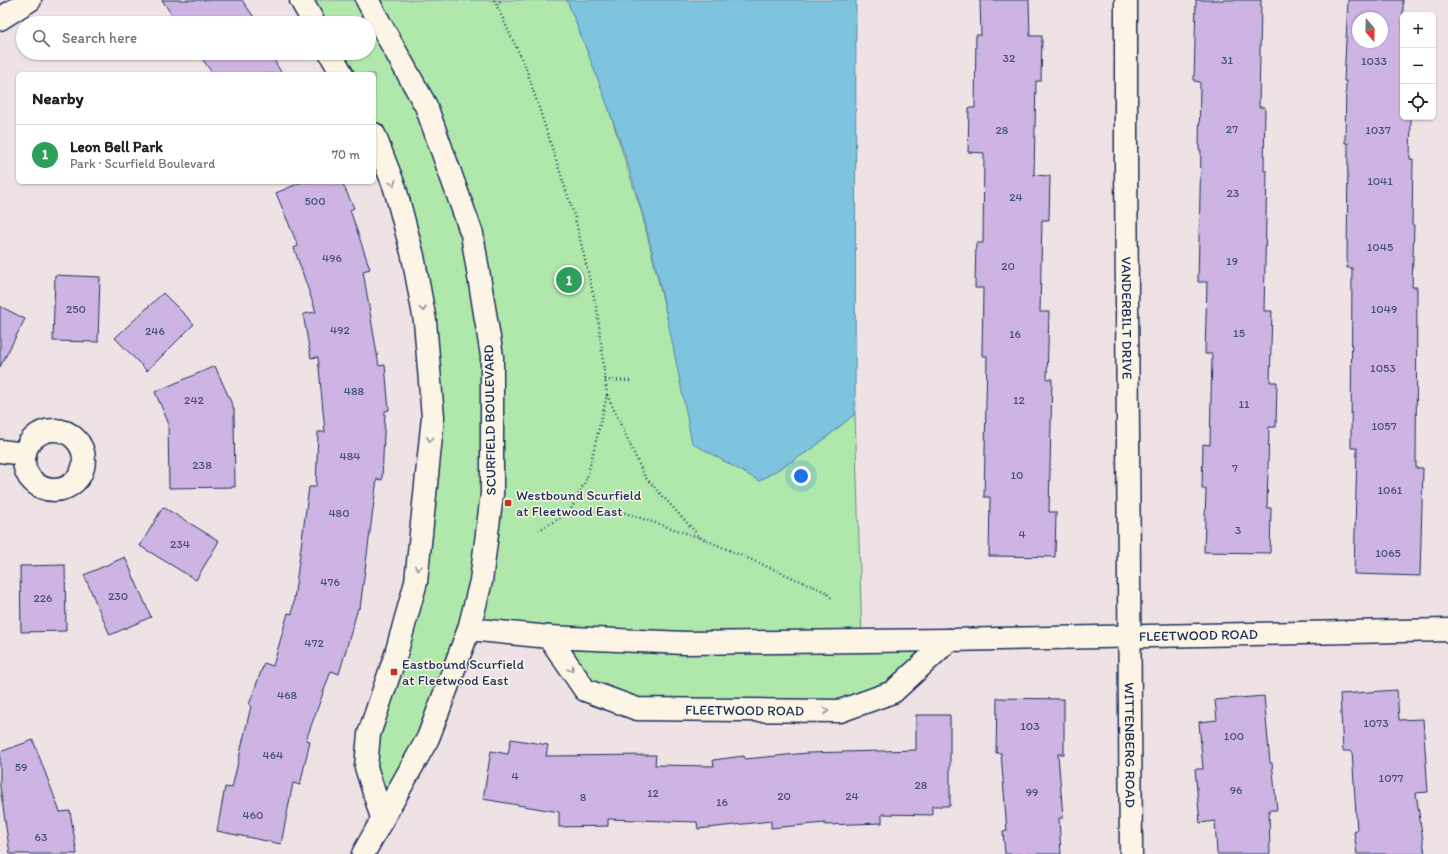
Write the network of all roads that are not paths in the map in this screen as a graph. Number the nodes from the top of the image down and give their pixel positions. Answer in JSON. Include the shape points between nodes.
{"nodes":[{"id":1,"x":30,"y":0,"type":"edge"},
{"id":2,"x":301,"y":0,"type":"edge"},
{"id":3,"x":367,"y":0,"type":"edge"},
{"id":4,"x":1126,"y":0,"type":"edge"},
{"id":5,"x":310,"y":16,"type":"edge"},
{"id":6,"x":376,"y":16,"type":"edge"},
{"id":7,"x":376,"y":16,"type":"edge"},
{"id":8,"x":0,"y":19,"type":"edge"},
{"id":9,"x":334,"y":60,"type":"edge"},
{"id":10,"x":341,"y":72,"type":"edge"},
{"id":11,"x":376,"y":139,"type":"edge"},
{"id":12,"x":0,"y":451,"type":"edge"},
{"id":13,"x":25,"y":454,"type":"dead end"},
{"id":14,"x":469,"y":629,"type":"junction"},
{"id":15,"x":1448,"y":630,"type":"edge"},
{"id":16,"x":549,"y":637,"type":"junction"},
{"id":17,"x":1129,"y":637,"type":"junction"},
{"id":18,"x":949,"y":640,"type":"junction"},
{"id":19,"x":382,"y":818,"type":"junction"},
{"id":20,"x":363,"y":854,"type":"edge"},
{"id":21,"x":1131,"y":854,"type":"edge"}],
"edges":[{"from":1,"to":8,"type":"street"},
{"from":2,"to":5,"type":"street"},
{"from":3,"to":6,"type":"street","name":"SCURFIELD BOULEVARD"},
{"from":4,"to":17,"type":"street","name":"VANDERBILT DRIVE"},
{"from":7,"to":14,"type":"street","name":"SCURFIELD BOULEVARD","via":[[426,106],[472,234],[492,356],[492,494],[481,581]]},
{"from":9,"to":10,"type":"street"},
{"from":11,"to":19,"type":"street","one_way":true,"via":[[395,188],[413,256],[425,321],[433,416],[416,582],[396,654],[369,734],[366,767]]},
{"from":12,"to":13,"type":"street"},
{"from":14,"to":16,"type":"street","name":"FLEETWOOD ROAD"},
{"from":14,"to":19,"type":"street","name":"SCURFIELD BOULEVARD","via":[[428,738]]},
{"from":15,"to":17,"type":"street","name":"FLEETWOOD ROAD"},
{"from":16,"to":18,"type":"street","name":"FLEETWOOD ROAD","via":[[685,643]]},
{"from":16,"to":18,"type":"street","name":"FLEETWOOD ROAD","one_way":true,"via":[[585,690],[637,709],[824,711],[840,711],[893,692]]},
{"from":17,"to":18,"type":"street","name":"FLEETWOOD ROAD"},
{"from":17,"to":21,"type":"street","name":"WITTENBERG ROAD"},
{"from":19,"to":20,"type":"street","name":"SCURFIELD BOULEVARD"}]}
